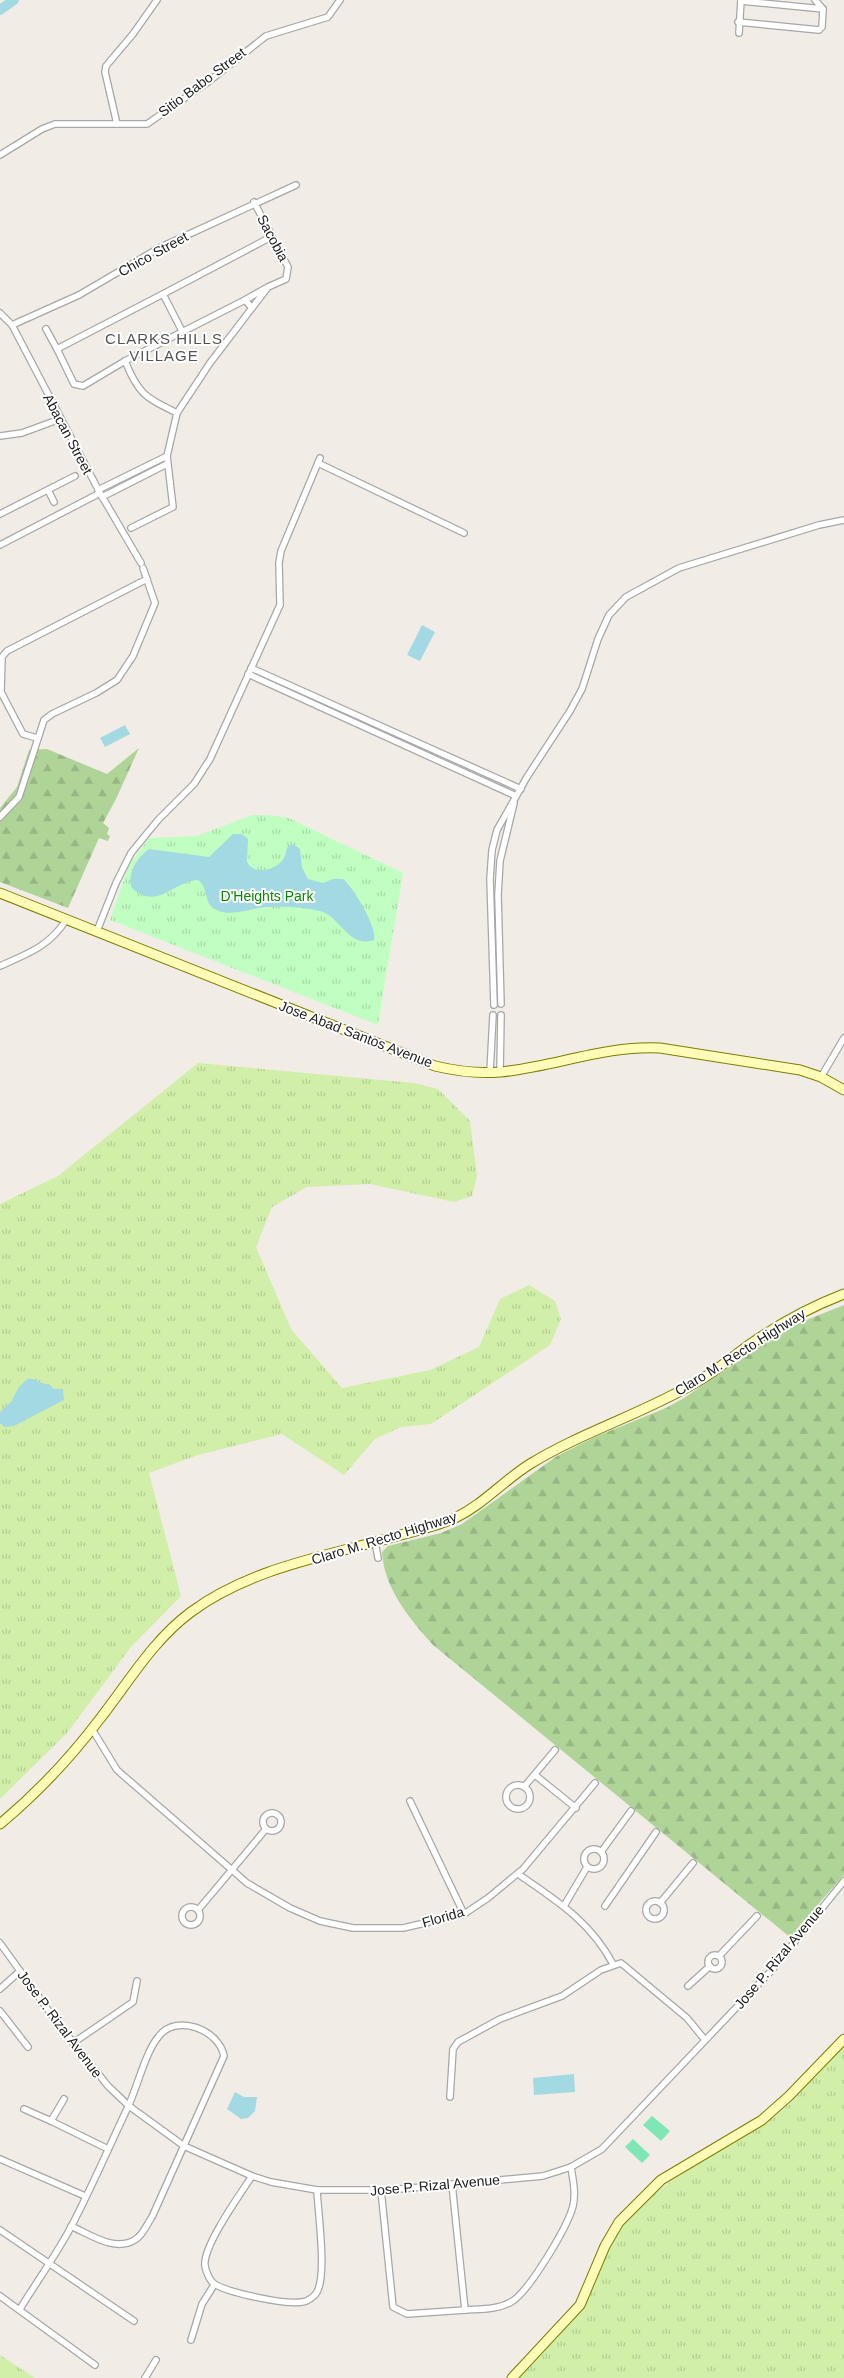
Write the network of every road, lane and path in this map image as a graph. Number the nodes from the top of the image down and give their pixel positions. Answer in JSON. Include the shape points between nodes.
{"nodes":[{"id":1,"x":157,"y":0,"type":"edge"},
{"id":2,"x":340,"y":0,"type":"edge"},
{"id":3,"x":815,"y":0,"type":"edge"},
{"id":4,"x":741,"y":1,"type":"edge"},
{"id":5,"x":823,"y":9,"type":"junction"},
{"id":6,"x":738,"y":22,"type":"junction"},
{"id":7,"x":738,"y":33,"type":"dead end"},
{"id":8,"x":117,"y":124,"type":"junction"},
{"id":9,"x":0,"y":155,"type":"edge"},
{"id":10,"x":296,"y":185,"type":"dead end"},
{"id":11,"x":254,"y":202,"type":"junction"},
{"id":12,"x":271,"y":237,"type":"junction"},
{"id":13,"x":268,"y":287,"type":"junction"},
{"id":14,"x":162,"y":294,"type":"junction"},
{"id":15,"x":244,"y":300,"type":"junction"},
{"id":16,"x":252,"y":308,"type":"junction"},
{"id":17,"x":0,"y":313,"type":"edge"},
{"id":18,"x":12,"y":325,"type":"junction"},
{"id":19,"x":46,"y":329,"type":"dead end"},
{"id":20,"x":182,"y":331,"type":"junction"},
{"id":21,"x":57,"y":350,"type":"junction"},
{"id":22,"x":125,"y":361,"type":"junction"},
{"id":23,"x":177,"y":413,"type":"junction"},
{"id":24,"x":60,"y":419,"type":"junction"},
{"id":25,"x":0,"y":436,"type":"edge"},
{"id":26,"x":167,"y":456,"type":"junction"},
{"id":27,"x":167,"y":464,"type":"junction"},
{"id":28,"x":75,"y":476,"type":"dead end"},
{"id":29,"x":48,"y":490,"type":"junction"},
{"id":30,"x":100,"y":493,"type":"junction"},
{"id":31,"x":54,"y":502,"type":"dead end"},
{"id":32,"x":0,"y":514,"type":"edge"},
{"id":33,"x":844,"y":520,"type":"edge"},
{"id":34,"x":131,"y":528,"type":"dead end"},
{"id":35,"x":464,"y":533,"type":"dead end"},
{"id":36,"x":0,"y":545,"type":"edge"},
{"id":37,"x":147,"y":579,"type":"junction"},
{"id":38,"x":249,"y":671,"type":"junction"},
{"id":39,"x":37,"y":738,"type":"junction"},
{"id":40,"x":521,"y":790,"type":"junction"},
{"id":41,"x":515,"y":799,"type":"junction"},
{"id":42,"x":0,"y":817,"type":"edge"},
{"id":43,"x":0,"y":893,"type":"edge"},
{"id":44,"x":66,"y":920,"type":"junction"},
{"id":45,"x":97,"y":932,"type":"junction"},
{"id":46,"x":0,"y":966,"type":"edge"},
{"id":47,"x":501,"y":1004,"type":"dead end"},
{"id":48,"x":494,"y":1005,"type":"dead end"},
{"id":49,"x":493,"y":1015,"type":"dead end"},
{"id":50,"x":501,"y":1015,"type":"dead end"},
{"id":51,"x":844,"y":1038,"type":"edge"},
{"id":52,"x":490,"y":1072,"type":"junction"},
{"id":53,"x":500,"y":1072,"type":"junction"},
{"id":54,"x":821,"y":1077,"type":"junction"},
{"id":55,"x":844,"y":1090,"type":"edge"},
{"id":56,"x":844,"y":1294,"type":"edge"},
{"id":57,"x":375,"y":1542,"type":"junction"},
{"id":58,"x":378,"y":1558,"type":"dead end"},
{"id":59,"x":92,"y":1730,"type":"junction"},
{"id":60,"x":556,"y":1750,"type":"dead end"},
{"id":61,"x":535,"y":1775,"type":"junction"},
{"id":62,"x":596,"y":1783,"type":"dead end"},
{"id":63,"x":524,"y":1787,"type":"junction"},
{"id":64,"x":410,"y":1801,"type":"dead end"},
{"id":65,"x":576,"y":1808,"type":"junction"},
{"id":66,"x":631,"y":1811,"type":"dead end"},
{"id":67,"x":0,"y":1824,"type":"edge"},
{"id":68,"x":266,"y":1829,"type":"dead end"},
{"id":69,"x":656,"y":1832,"type":"dead end"},
{"id":70,"x":601,"y":1852,"type":"junction"},
{"id":71,"x":693,"y":1863,"type":"dead end"},
{"id":72,"x":587,"y":1866,"type":"junction"},
{"id":73,"x":233,"y":1870,"type":"junction"},
{"id":74,"x":518,"y":1874,"type":"junction"},
{"id":75,"x":844,"y":1881,"type":"edge"},
{"id":76,"x":660,"y":1903,"type":"dead end"},
{"id":77,"x":564,"y":1906,"type":"junction"},
{"id":78,"x":605,"y":1906,"type":"dead end"},
{"id":79,"x":198,"y":1910,"type":"dead end"},
{"id":80,"x":464,"y":1914,"type":"junction"},
{"id":81,"x":757,"y":1916,"type":"dead end"},
{"id":82,"x":0,"y":1944,"type":"edge"},
{"id":83,"x":719,"y":1956,"type":"junction"},
{"id":84,"x":613,"y":1964,"type":"junction"},
{"id":85,"x":710,"y":1966,"type":"junction"},
{"id":86,"x":20,"y":1971,"type":"junction"},
{"id":87,"x":137,"y":1981,"type":"dead end"},
{"id":88,"x":688,"y":1986,"type":"dead end"},
{"id":89,"x":0,"y":1989,"type":"edge"},
{"id":90,"x":0,"y":2011,"type":"edge"},
{"id":91,"x":844,"y":2039,"type":"edge"},
{"id":92,"x":705,"y":2040,"type":"junction"},
{"id":93,"x":73,"y":2043,"type":"junction"},
{"id":94,"x":28,"y":2047,"type":"dead end"},
{"id":95,"x":450,"y":2097,"type":"dead end"},
{"id":96,"x":64,"y":2099,"type":"dead end"},
{"id":97,"x":129,"y":2106,"type":"junction"},
{"id":98,"x":24,"y":2109,"type":"dead end"},
{"id":99,"x":51,"y":2120,"type":"junction"},
{"id":100,"x":184,"y":2146,"type":"junction"},
{"id":101,"x":108,"y":2149,"type":"junction"},
{"id":102,"x":0,"y":2159,"type":"edge"},
{"id":103,"x":571,"y":2167,"type":"junction"},
{"id":104,"x":252,"y":2176,"type":"junction"},
{"id":105,"x":452,"y":2184,"type":"junction"},
{"id":106,"x":317,"y":2190,"type":"junction"},
{"id":107,"x":381,"y":2190,"type":"junction"},
{"id":108,"x":86,"y":2196,"type":"junction"},
{"id":109,"x":71,"y":2226,"type":"junction"},
{"id":110,"x":0,"y":2230,"type":"edge"},
{"id":111,"x":49,"y":2263,"type":"junction"},
{"id":112,"x":214,"y":2285,"type":"junction"},
{"id":113,"x":0,"y":2296,"type":"edge"},
{"id":114,"x":20,"y":2308,"type":"junction"},
{"id":115,"x":465,"y":2310,"type":"junction"},
{"id":116,"x":134,"y":2321,"type":"dead end"},
{"id":117,"x":191,"y":2340,"type":"dead end"},
{"id":118,"x":156,"y":2360,"type":"dead end"},
{"id":119,"x":95,"y":2364,"type":"dead end"},
{"id":120,"x":145,"y":2378,"type":"edge"},
{"id":121,"x":512,"y":2378,"type":"edge"}],
"edges":[{"from":1,"to":8,"type":"street","via":[[104,72]]},
{"from":2,"to":8,"type":"street","name":"Sitio Babo Street","via":[[328,17],[266,36],[147,124]]},
{"from":3,"to":5,"type":"street"},
{"from":4,"to":5,"type":"street"},
{"from":4,"to":6,"type":"street"},
{"from":5,"to":6,"type":"street","via":[[819,30]]},
{"from":6,"to":7,"type":"street"},
{"from":8,"to":9,"type":"street","name":"Sitio Babo Street","via":[[55,124]]},
{"from":10,"to":11,"type":"street","name":"Chico Street"},
{"from":11,"to":12,"type":"street","name":"Sacobia"},
{"from":11,"to":18,"type":"street","name":"Chico Street","via":[[159,248],[80,295]]},
{"from":12,"to":13,"type":"street","name":"Sacobia","via":[[288,267],[288,274],[286,279]]},
{"from":12,"to":14,"type":"street"},
{"from":13,"to":15,"type":"street"},
{"from":13,"to":16,"type":"street","name":"Sacobia"},
{"from":14,"to":20,"type":"street"},
{"from":14,"to":21,"type":"street"},
{"from":15,"to":16,"type":"street"},
{"from":15,"to":20,"type":"street"},
{"from":16,"to":23,"type":"street","name":"Sacobia"},
{"from":17,"to":18,"type":"street","name":"Abacan Street"},
{"from":18,"to":24,"type":"street","name":"Abacan Street"},
{"from":19,"to":21,"type":"street"},
{"from":20,"to":22,"type":"street"},
{"from":21,"to":22,"type":"street","via":[[78,386]]},
{"from":22,"to":23,"type":"street","via":[[142,394]]},
{"from":23,"to":26,"type":"street","name":"Sacobia"},
{"from":24,"to":25,"type":"street","via":[[22,433]]},
{"from":24,"to":30,"type":"street","name":"Abacan Street"},
{"from":26,"to":27,"type":"street","name":"Sacobia"},
{"from":26,"to":30,"type":"street"},
{"from":27,"to":30,"type":"street"},
{"from":27,"to":34,"type":"street","name":"Sacobia","via":[[173,507]]},
{"from":28,"to":29,"type":"street"},
{"from":29,"to":31,"type":"street"},
{"from":29,"to":32,"type":"street"},
{"from":30,"to":36,"type":"street"},
{"from":30,"to":37,"type":"street","name":"Abacan Street"},
{"from":33,"to":40,"type":"street","via":[[679,568],[626,597],[609,615],[582,689]]},
{"from":35,"to":38,"type":"street","via":[[319,460],[281,551],[280,605]]},
{"from":37,"to":39,"type":"street","name":"Abacan Street","via":[[156,603],[125,669],[117,680],[44,720]]},
{"from":37,"to":39,"type":"street","via":[[24,642],[2,658],[1,692],[23,734]]},
{"from":38,"to":40,"type":"street"},
{"from":38,"to":41,"type":"street"},
{"from":38,"to":45,"type":"street","via":[[202,773],[131,853]]},
{"from":39,"to":42,"type":"street","name":"Abacan Street","via":[[19,797]]},
{"from":40,"to":41,"type":"street"},
{"from":41,"to":47,"type":"street","via":[[500,861]]},
{"from":41,"to":48,"type":"street","via":[[497,830],[492,850],[490,895]]},
{"from":43,"to":44,"type":"main road","name":"Jose Abad Santos Avenue"},
{"from":44,"to":45,"type":"main road","name":"Jose Abad Santos Avenue"},
{"from":44,"to":46,"type":"street","via":[[46,944]]},
{"from":45,"to":52,"type":"main road","name":"Jose Abad Santos Avenue","via":[[421,1062],[450,1070]]},
{"from":49,"to":52,"type":"street"},
{"from":50,"to":53,"type":"street"},
{"from":51,"to":54,"type":"street"},
{"from":52,"to":53,"type":"main road","name":"Jose Abad Santos Avenue"},
{"from":53,"to":54,"type":"main road","name":"Jose Abad Santos Avenue","via":[[608,1050],[642,1047],[767,1064]]},
{"from":54,"to":55,"type":"main road","name":"Jose Abad Santos Avenue"},
{"from":56,"to":57,"type":"main road","name":"Claro M. Recto Highway","via":[[780,1324],[693,1384],[537,1460],[466,1512],[438,1524]]},
{"from":57,"to":58,"type":"street"},
{"from":57,"to":59,"type":"main road","name":"Claro M. Recto Highway","via":[[266,1573],[214,1596],[172,1627],[154,1645]]},
{"from":59,"to":67,"type":"main road","name":"Claro M. Recto Highway"},
{"from":59,"to":73,"type":"street","name":"Florida","via":[[117,1770]]},
{"from":60,"to":61,"type":"street"},
{"from":61,"to":63,"type":"street"},
{"from":61,"to":65,"type":"street"},
{"from":62,"to":65,"type":"street","name":"Florida"},
{"from":63,"to":63,"type":"street","via":[[515,1786],[508,1792],[507,1801],[513,1807],[522,1808],[528,1802],[530,1794]]},
{"from":64,"to":80,"type":"street"},
{"from":65,"to":74,"type":"street","name":"Florida"},
{"from":66,"to":70,"type":"street"},
{"from":68,"to":73,"type":"street"},
{"from":69,"to":78,"type":"street"},
{"from":70,"to":72,"type":"street","via":[[587,1853],[584,1860]]},
{"from":70,"to":72,"type":"street","via":[[604,1859],[601,1866],[594,1869]]},
{"from":71,"to":76,"type":"street"},
{"from":72,"to":77,"type":"street"},
{"from":73,"to":79,"type":"street"},
{"from":73,"to":80,"type":"street","name":"Florida","via":[[247,1883],[290,1908],[353,1928],[403,1928]]},
{"from":74,"to":77,"type":"street"},
{"from":74,"to":80,"type":"street","name":"Florida"},
{"from":75,"to":92,"type":"street","name":"Jose P. Rizal Avenue","via":[[772,1971]]},
{"from":77,"to":84,"type":"street","via":[[598,1938]]},
{"from":81,"to":83,"type":"street"},
{"from":82,"to":86,"type":"street","name":"Jose P. Rizal Avenue"},
{"from":83,"to":85,"type":"street","via":[[711,1957],[708,1961]]},
{"from":83,"to":85,"type":"street","via":[[721,1967],[714,1969]]},
{"from":84,"to":92,"type":"street","via":[[622,1963],[688,2018]]},
{"from":84,"to":95,"type":"street","via":[[562,1996],[503,2018],[458,2042],[453,2049]]},
{"from":85,"to":88,"type":"street"},
{"from":86,"to":89,"type":"street"},
{"from":86,"to":93,"type":"street","name":"Jose P. Rizal Avenue"},
{"from":87,"to":93,"type":"street","via":[[133,2002]]},
{"from":90,"to":94,"type":"street"},
{"from":91,"to":121,"type":"main road","via":[[790,2096],[762,2120],[661,2180],[619,2222],[580,2305]]},
{"from":92,"to":103,"type":"street","name":"Jose P. Rizal Avenue","via":[[607,2145]]},
{"from":93,"to":97,"type":"street","name":"Jose P. Rizal Avenue"},
{"from":96,"to":99,"type":"street"},
{"from":97,"to":100,"type":"street","name":"Jose P. Rizal Avenue"},
{"from":97,"to":100,"type":"street","via":[[158,2036],[168,2027],[184,2024],[216,2040],[224,2056]]},
{"from":97,"to":101,"type":"street"},
{"from":98,"to":99,"type":"street"},
{"from":99,"to":101,"type":"street"},
{"from":100,"to":104,"type":"street","name":"Jose P. Rizal Avenue"},
{"from":100,"to":109,"type":"street","via":[[152,2217],[138,2239],[123,2245],[107,2243]]},
{"from":101,"to":108,"type":"street"},
{"from":102,"to":108,"type":"street"},
{"from":103,"to":105,"type":"street","name":"Jose P. Rizal Avenue","via":[[529,2178]]},
{"from":103,"to":115,"type":"street","via":[[574,2195],[568,2218],[521,2294],[510,2303],[495,2308]]},
{"from":104,"to":106,"type":"street","name":"Jose P. Rizal Avenue"},
{"from":104,"to":112,"type":"street","via":[[208,2249],[204,2264]]},
{"from":105,"to":107,"type":"street","name":"Jose P. Rizal Avenue"},
{"from":105,"to":115,"type":"street"},
{"from":106,"to":107,"type":"street","name":"Jose P. Rizal Avenue"},
{"from":106,"to":112,"type":"street","via":[[322,2279],[317,2294],[304,2302],[285,2302]]},
{"from":107,"to":115,"type":"street","via":[[393,2307],[407,2314]]},
{"from":108,"to":109,"type":"street"},
{"from":109,"to":111,"type":"street"},
{"from":110,"to":111,"type":"street"},
{"from":111,"to":114,"type":"street"},
{"from":111,"to":116,"type":"street"},
{"from":112,"to":117,"type":"street","via":[[202,2304]]},
{"from":113,"to":114,"type":"street"},
{"from":114,"to":119,"type":"street"},
{"from":118,"to":120,"type":"street"}]}
